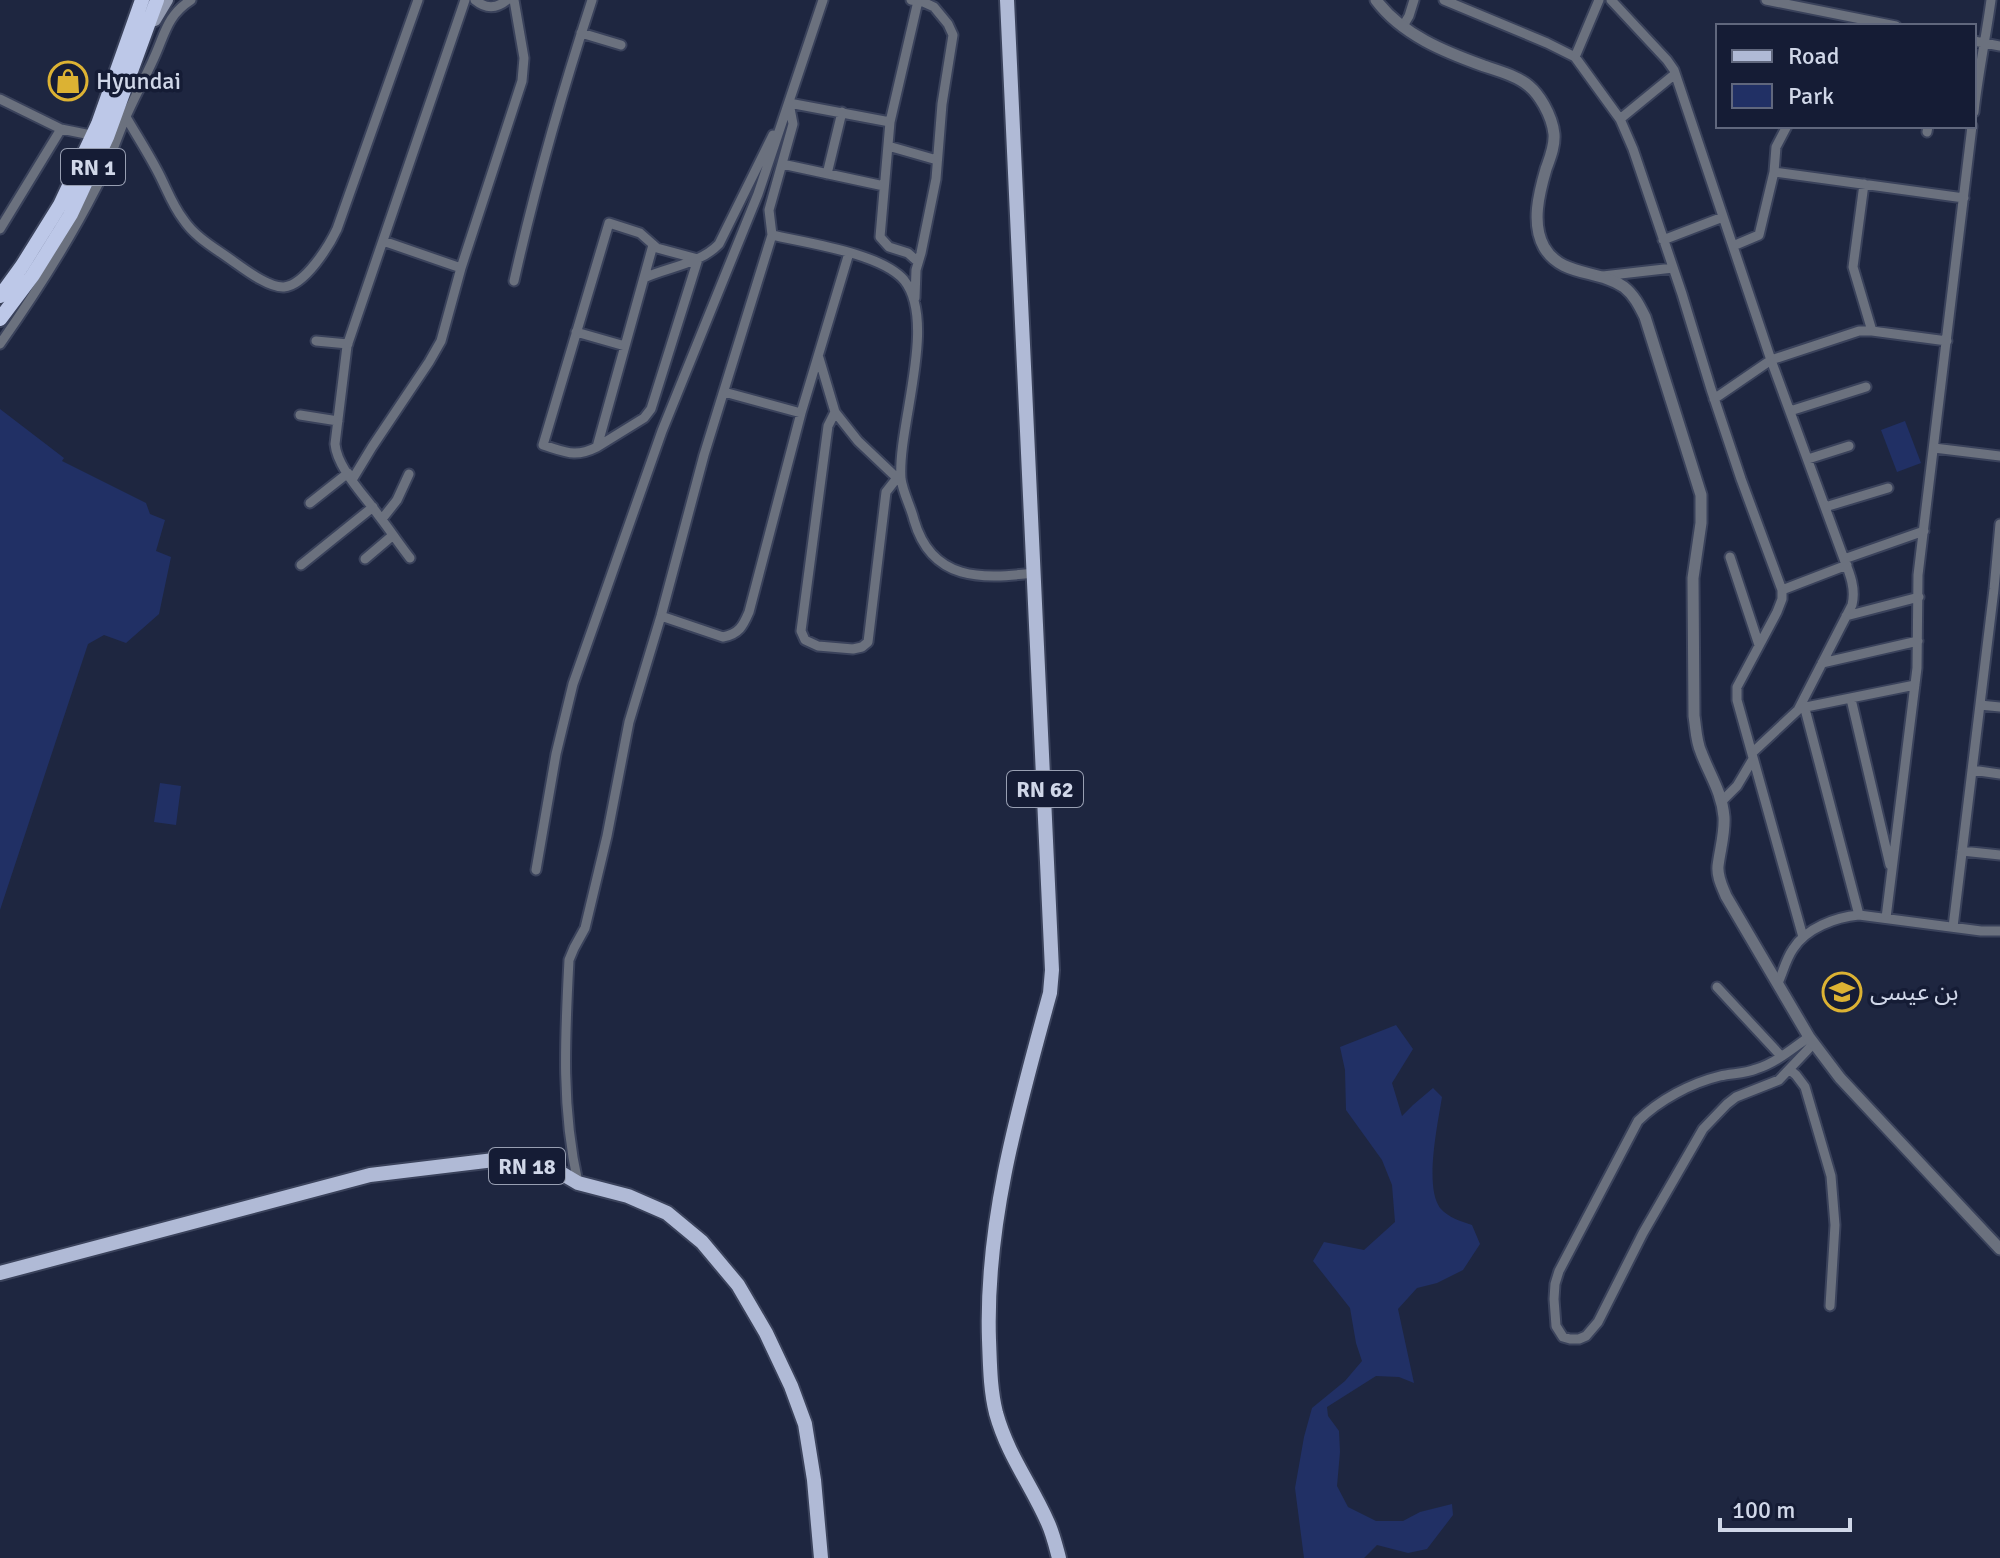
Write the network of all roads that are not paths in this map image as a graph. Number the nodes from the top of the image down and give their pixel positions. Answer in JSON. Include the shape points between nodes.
{"nodes":[{"id":1,"x":142,"y":0,"type":"edge"},
{"id":2,"x":157,"y":0,"type":"edge"},
{"id":3,"x":167,"y":0,"type":"edge"},
{"id":4,"x":191,"y":0,"type":"edge"},
{"id":5,"x":418,"y":0,"type":"edge"},
{"id":6,"x":465,"y":0,"type":"edge"},
{"id":7,"x":475,"y":0,"type":"edge"},
{"id":8,"x":507,"y":0,"type":"edge"},
{"id":9,"x":514,"y":0,"type":"edge"},
{"id":10,"x":592,"y":0,"type":"edge"},
{"id":11,"x":823,"y":0,"type":"edge"},
{"id":12,"x":911,"y":0,"type":"edge"},
{"id":13,"x":1007,"y":0,"type":"edge"},
{"id":14,"x":1376,"y":0,"type":"edge"},
{"id":15,"x":1414,"y":0,"type":"edge"},
{"id":16,"x":1444,"y":0,"type":"edge"},
{"id":17,"x":1599,"y":0,"type":"edge"},
{"id":18,"x":1611,"y":0,"type":"edge"},
{"id":19,"x":1766,"y":0,"type":"edge"},
{"id":20,"x":1991,"y":0,"type":"edge"},
{"id":21,"x":918,"y":1,"type":"edge"},
{"id":22,"x":1796,"y":3,"type":"edge"},
{"id":23,"x":1860,"y":23,"type":"edge"},
{"id":24,"x":1403,"y":26,"type":"junction"},
{"id":25,"x":581,"y":33,"type":"junction"},
{"id":26,"x":1976,"y":42,"type":"edge"},
{"id":27,"x":1985,"y":44,"type":"junction"},
{"id":28,"x":621,"y":45,"type":"dead end"},
{"id":29,"x":2000,"y":46,"type":"edge"},
{"id":30,"x":138,"y":55,"type":"junction"},
{"id":31,"x":1575,"y":57,"type":"junction"},
{"id":32,"x":1675,"y":74,"type":"junction"},
{"id":33,"x":1976,"y":95,"type":"edge"},
{"id":34,"x":0,"y":99,"type":"edge"},
{"id":35,"x":789,"y":103,"type":"junction"},
{"id":36,"x":842,"y":112,"type":"junction"},
{"id":37,"x":126,"y":117,"type":"junction"},
{"id":38,"x":1620,"y":119,"type":"junction"},
{"id":39,"x":890,"y":122,"type":"junction"},
{"id":40,"x":1786,"y":128,"type":"edge"},
{"id":41,"x":1972,"y":128,"type":"edge"},
{"id":42,"x":61,"y":129,"type":"junction"},
{"id":43,"x":91,"y":135,"type":"junction"},
{"id":44,"x":888,"y":146,"type":"junction"},
{"id":45,"x":937,"y":160,"type":"junction"},
{"id":46,"x":782,"y":164,"type":"junction"},
{"id":47,"x":1774,"y":172,"type":"junction"},
{"id":48,"x":827,"y":174,"type":"junction"},
{"id":49,"x":1864,"y":184,"type":"junction"},
{"id":50,"x":884,"y":186,"type":"junction"},
{"id":51,"x":1964,"y":198,"type":"junction"},
{"id":52,"x":1723,"y":217,"type":"junction"},
{"id":53,"x":0,"y":229,"type":"edge"},
{"id":54,"x":772,"y":235,"type":"junction"},
{"id":55,"x":1663,"y":240,"type":"junction"},
{"id":56,"x":383,"y":241,"type":"junction"},
{"id":57,"x":653,"y":245,"type":"junction"},
{"id":58,"x":1733,"y":246,"type":"junction"},
{"id":59,"x":849,"y":253,"type":"junction"},
{"id":60,"x":698,"y":259,"type":"junction"},
{"id":61,"x":918,"y":262,"type":"junction"},
{"id":62,"x":461,"y":268,"type":"junction"},
{"id":63,"x":1673,"y":268,"type":"junction"},
{"id":64,"x":1603,"y":276,"type":"junction"},
{"id":65,"x":644,"y":278,"type":"junction"},
{"id":66,"x":514,"y":281,"type":"dead end"},
{"id":67,"x":0,"y":296,"type":"edge"},
{"id":68,"x":915,"y":304,"type":"junction"},
{"id":69,"x":0,"y":319,"type":"edge"},
{"id":70,"x":1872,"y":331,"type":"junction"},
{"id":71,"x":576,"y":332,"type":"junction"},
{"id":72,"x":316,"y":341,"type":"dead end"},
{"id":73,"x":1947,"y":341,"type":"junction"},
{"id":74,"x":0,"y":344,"type":"edge"},
{"id":75,"x":348,"y":344,"type":"junction"},
{"id":76,"x":625,"y":346,"type":"junction"},
{"id":77,"x":819,"y":358,"type":"junction"},
{"id":78,"x":1771,"y":360,"type":"junction"},
{"id":79,"x":1866,"y":387,"type":"dead end"},
{"id":80,"x":724,"y":392,"type":"junction"},
{"id":81,"x":1714,"y":399,"type":"junction"},
{"id":82,"x":1790,"y":411,"type":"junction"},
{"id":83,"x":835,"y":412,"type":"junction"},
{"id":84,"x":801,"y":413,"type":"junction"},
{"id":85,"x":300,"y":415,"type":"dead end"},
{"id":86,"x":338,"y":421,"type":"junction"},
{"id":87,"x":1849,"y":446,"type":"dead end"},
{"id":88,"x":597,"y":447,"type":"junction"},
{"id":89,"x":1934,"y":448,"type":"junction"},
{"id":90,"x":2000,"y":456,"type":"edge"},
{"id":91,"x":1808,"y":459,"type":"junction"},
{"id":92,"x":409,"y":474,"type":"dead end"},
{"id":93,"x":350,"y":476,"type":"junction"},
{"id":94,"x":899,"y":479,"type":"junction"},
{"id":95,"x":1888,"y":488,"type":"dead end"},
{"id":96,"x":310,"y":503,"type":"dead end"},
{"id":97,"x":373,"y":507,"type":"junction"},
{"id":98,"x":1825,"y":507,"type":"junction"},
{"id":99,"x":382,"y":519,"type":"junction"},
{"id":100,"x":2000,"y":524,"type":"edge"},
{"id":101,"x":1924,"y":531,"type":"junction"},
{"id":102,"x":392,"y":536,"type":"junction"},
{"id":103,"x":1730,"y":557,"type":"dead end"},
{"id":104,"x":410,"y":558,"type":"dead end"},
{"id":105,"x":365,"y":559,"type":"dead end"},
{"id":106,"x":1846,"y":562,"type":"junction"},
{"id":107,"x":301,"y":565,"type":"dead end"},
{"id":108,"x":1034,"y":573,"type":"junction"},
{"id":109,"x":1997,"y":577,"type":"edge"},
{"id":110,"x":1782,"y":590,"type":"junction"},
{"id":111,"x":1919,"y":597,"type":"junction"},
{"id":112,"x":661,"y":616,"type":"junction"},
{"id":113,"x":1846,"y":616,"type":"junction"},
{"id":114,"x":1918,"y":641,"type":"junction"},
{"id":115,"x":1988,"y":642,"type":"junction"},
{"id":116,"x":2000,"y":643,"type":"edge"},
{"id":117,"x":1759,"y":645,"type":"junction"},
{"id":118,"x":1822,"y":663,"type":"junction"},
{"id":119,"x":1915,"y":685,"type":"junction"},
{"id":120,"x":1851,"y":699,"type":"junction"},
{"id":121,"x":1980,"y":705,"type":"junction"},
{"id":122,"x":2000,"y":707,"type":"edge"},
{"id":123,"x":1802,"y":708,"type":"junction"},
{"id":124,"x":1752,"y":756,"type":"junction"},
{"id":125,"x":1972,"y":770,"type":"junction"},
{"id":126,"x":2000,"y":774,"type":"edge"},
{"id":127,"x":1721,"y":802,"type":"junction"},
{"id":128,"x":1962,"y":851,"type":"junction"},
{"id":129,"x":2000,"y":855,"type":"edge"},
{"id":130,"x":536,"y":870,"type":"dead end"},
{"id":131,"x":1892,"y":872,"type":"junction"},
{"id":132,"x":1859,"y":915,"type":"junction"},
{"id":133,"x":1886,"y":918,"type":"junction"},
{"id":134,"x":1953,"y":927,"type":"junction"},
{"id":135,"x":2000,"y":931,"type":"edge"},
{"id":136,"x":1803,"y":937,"type":"junction"},
{"id":137,"x":1778,"y":983,"type":"junction"},
{"id":138,"x":1717,"y":987,"type":"dead end"},
{"id":139,"x":1812,"y":1040,"type":"junction"},
{"id":140,"x":1781,"y":1056,"type":"junction"},
{"id":141,"x":1790,"y":1070,"type":"junction"},
{"id":142,"x":578,"y":1183,"type":"junction"},
{"id":143,"x":2000,"y":1249,"type":"edge"},
{"id":144,"x":0,"y":1273,"type":"edge"},
{"id":145,"x":1830,"y":1306,"type":"dead end"},
{"id":146,"x":821,"y":1558,"type":"edge"},
{"id":147,"x":1059,"y":1558,"type":"edge"}],
"edges":[{"from":1,"to":43,"type":"highway","number":"RN 1"},
{"from":2,"to":30,"type":"highway","number":"RN 1"},
{"from":3,"to":30,"type":"main road"},
{"from":4,"to":37,"type":"street","via":[[167,25]]},
{"from":5,"to":37,"type":"street","via":[[337,229],[323,254],[293,284],[277,286],[263,280],[191,230]]},
{"from":6,"to":56,"type":"street"},
{"from":7,"to":8,"type":"street","via":[[488,7]]},
{"from":9,"to":62,"type":"street","via":[[524,58],[522,81]]},
{"from":10,"to":25,"type":"street"},
{"from":11,"to":35,"type":"street"},
{"from":12,"to":21,"type":"street"},
{"from":13,"to":108,"type":"main road","number":"RN 62"},
{"from":14,"to":24,"type":"street"},
{"from":15,"to":24,"type":"street"},
{"from":16,"to":31,"type":"street"},
{"from":17,"to":31,"type":"street"},
{"from":18,"to":32,"type":"street"},
{"from":19,"to":22,"type":"street"},
{"from":20,"to":27,"type":"street"},
{"from":21,"to":39,"type":"street"},
{"from":21,"to":45,"type":"street","via":[[934,7],[953,35]]},
{"from":22,"to":23,"type":"street"},
{"from":24,"to":64,"type":"street","via":[[1433,46],[1528,85],[1539,96],[1554,132],[1539,199],[1539,235],[1557,263]]},
{"from":25,"to":28,"type":"street"},
{"from":25,"to":66,"type":"street"},
{"from":26,"to":27,"type":"street"},
{"from":27,"to":29,"type":"street"},
{"from":27,"to":33,"type":"street"},
{"from":30,"to":69,"type":"highway","number":"RN 1","via":[[71,214]]},
{"from":31,"to":38,"type":"street"},
{"from":32,"to":38,"type":"street"},
{"from":32,"to":52,"type":"street"},
{"from":34,"to":42,"type":"street"},
{"from":35,"to":36,"type":"street"},
{"from":35,"to":46,"type":"street","via":[[793,124]]},
{"from":35,"to":60,"type":"street","via":[[719,244]]},
{"from":35,"to":130,"type":"street","via":[[662,431],[573,684]]},
{"from":36,"to":39,"type":"street"},
{"from":36,"to":48,"type":"street"},
{"from":37,"to":74,"type":"street","via":[[81,216]]},
{"from":38,"to":55,"type":"street"},
{"from":39,"to":44,"type":"street"},
{"from":40,"to":47,"type":"street","via":[[1776,147]]},
{"from":41,"to":51,"type":"street"},
{"from":42,"to":43,"type":"street"},
{"from":42,"to":53,"type":"street"},
{"from":43,"to":67,"type":"highway","number":"RN 1","via":[[60,205]]},
{"from":44,"to":45,"type":"street"},
{"from":44,"to":50,"type":"street"},
{"from":45,"to":61,"type":"street"},
{"from":46,"to":48,"type":"street"},
{"from":46,"to":54,"type":"street","via":[[769,210]]},
{"from":47,"to":49,"type":"street"},
{"from":47,"to":58,"type":"street","via":[[1759,235]]},
{"from":48,"to":50,"type":"street"},
{"from":49,"to":51,"type":"street"},
{"from":49,"to":70,"type":"street","via":[[1853,267]]},
{"from":50,"to":61,"type":"street","via":[[880,237]]},
{"from":51,"to":73,"type":"street"},
{"from":52,"to":55,"type":"street"},
{"from":52,"to":58,"type":"street"},
{"from":54,"to":59,"type":"street"},
{"from":54,"to":80,"type":"street"},
{"from":55,"to":63,"type":"street"},
{"from":56,"to":62,"type":"street"},
{"from":56,"to":75,"type":"street"},
{"from":57,"to":60,"type":"street"},
{"from":57,"to":65,"type":"street"},
{"from":57,"to":71,"type":"street","via":[[640,233],[609,223]]},
{"from":58,"to":78,"type":"street"},
{"from":59,"to":68,"type":"street","via":[[893,271]]},
{"from":59,"to":77,"type":"street"},
{"from":60,"to":65,"type":"street"},
{"from":60,"to":88,"type":"street","via":[[651,409]]},
{"from":61,"to":68,"type":"street"},
{"from":62,"to":93,"type":"street","via":[[436,350]]},
{"from":63,"to":64,"type":"street"},
{"from":63,"to":81,"type":"street"},
{"from":64,"to":127,"type":"street","via":[[1623,286],[1645,317],[1701,495],[1693,590],[1694,716],[1696,738]]},
{"from":65,"to":76,"type":"street"},
{"from":68,"to":94,"type":"street","via":[[917,339]]},
{"from":70,"to":73,"type":"street"},
{"from":70,"to":78,"type":"street"},
{"from":71,"to":76,"type":"street"},
{"from":71,"to":88,"type":"street","via":[[543,445],[574,455]]},
{"from":72,"to":75,"type":"street"},
{"from":73,"to":89,"type":"street"},
{"from":75,"to":86,"type":"street"},
{"from":76,"to":88,"type":"street"},
{"from":77,"to":83,"type":"street"},
{"from":77,"to":84,"type":"street"},
{"from":78,"to":81,"type":"street"},
{"from":78,"to":82,"type":"street"},
{"from":79,"to":82,"type":"street"},
{"from":80,"to":84,"type":"street"},
{"from":80,"to":112,"type":"street"},
{"from":81,"to":110,"type":"street"},
{"from":82,"to":91,"type":"street"},
{"from":83,"to":94,"type":"street"},
{"from":83,"to":94,"type":"street","via":[[828,426],[801,631],[805,640],[853,649],[868,642],[886,492]]},
{"from":84,"to":112,"type":"street","via":[[743,626],[723,637]]},
{"from":85,"to":86,"type":"street"},
{"from":86,"to":93,"type":"street","via":[[336,452]]},
{"from":87,"to":91,"type":"street"},
{"from":89,"to":90,"type":"street"},
{"from":89,"to":101,"type":"street"},
{"from":91,"to":98,"type":"street"},
{"from":92,"to":99,"type":"street"},
{"from":93,"to":96,"type":"street"},
{"from":93,"to":97,"type":"street"},
{"from":94,"to":108,"type":"street","via":[[922,541],[941,562],[982,577]]},
{"from":95,"to":98,"type":"street"},
{"from":97,"to":99,"type":"street"},
{"from":97,"to":107,"type":"street"},
{"from":98,"to":106,"type":"street"},
{"from":99,"to":102,"type":"street"},
{"from":100,"to":109,"type":"street"},
{"from":101,"to":106,"type":"street"},
{"from":101,"to":111,"type":"street"},
{"from":102,"to":104,"type":"street"},
{"from":102,"to":105,"type":"street"},
{"from":103,"to":117,"type":"street"},
{"from":106,"to":110,"type":"street"},
{"from":106,"to":113,"type":"street","via":[[1854,596]]},
{"from":108,"to":147,"type":"main road","number":"RN 62","via":[[1052,970],[1008,1155],[988,1299],[995,1409],[1005,1442],[1049,1524]]},
{"from":109,"to":115,"type":"street"},
{"from":110,"to":117,"type":"street"},
{"from":111,"to":113,"type":"street"},
{"from":111,"to":114,"type":"street"},
{"from":112,"to":142,"type":"street","via":[[625,736],[585,928],[569,960],[566,1107]]},
{"from":113,"to":118,"type":"street"},
{"from":114,"to":118,"type":"street"},
{"from":114,"to":119,"type":"street"},
{"from":115,"to":116,"type":"street"},
{"from":115,"to":121,"type":"street"},
{"from":117,"to":124,"type":"street","via":[[1736,693]]},
{"from":118,"to":123,"type":"street"},
{"from":119,"to":120,"type":"street"},
{"from":119,"to":131,"type":"street"},
{"from":120,"to":123,"type":"street"},
{"from":120,"to":131,"type":"street"},
{"from":121,"to":122,"type":"street"},
{"from":121,"to":125,"type":"street"},
{"from":123,"to":124,"type":"street"},
{"from":123,"to":132,"type":"street"},
{"from":124,"to":127,"type":"street","via":[[1737,786]]},
{"from":124,"to":136,"type":"street"},
{"from":125,"to":126,"type":"street"},
{"from":125,"to":128,"type":"street"},
{"from":127,"to":137,"type":"street","via":[[1719,879]]},
{"from":128,"to":129,"type":"street"},
{"from":128,"to":134,"type":"street"},
{"from":131,"to":133,"type":"street"},
{"from":132,"to":133,"type":"street"},
{"from":132,"to":136,"type":"street"},
{"from":133,"to":134,"type":"street"},
{"from":134,"to":135,"type":"street"},
{"from":136,"to":137,"type":"street"},
{"from":137,"to":139,"type":"street"},
{"from":138,"to":140,"type":"street"},
{"from":139,"to":140,"type":"street"},
{"from":139,"to":141,"type":"street"},
{"from":139,"to":143,"type":"street","via":[[1840,1078]]},
{"from":140,"to":141,"type":"street","via":[[1760,1068],[1684,1090],[1638,1121],[1559,1271],[1555,1316],[1563,1337],[1579,1339],[1598,1322],[1703,1129],[1736,1097],[1779,1080]]},
{"from":141,"to":145,"type":"street","via":[[1805,1087],[1831,1176],[1835,1225]]},
{"from":142,"to":144,"type":"main road","number":"RN 18","via":[[556,1170],[494,1160],[370,1175]]},
{"from":142,"to":146,"type":"main road","number":"RN 18","via":[[667,1213],[702,1242],[738,1285],[766,1333],[805,1424]]}]}
